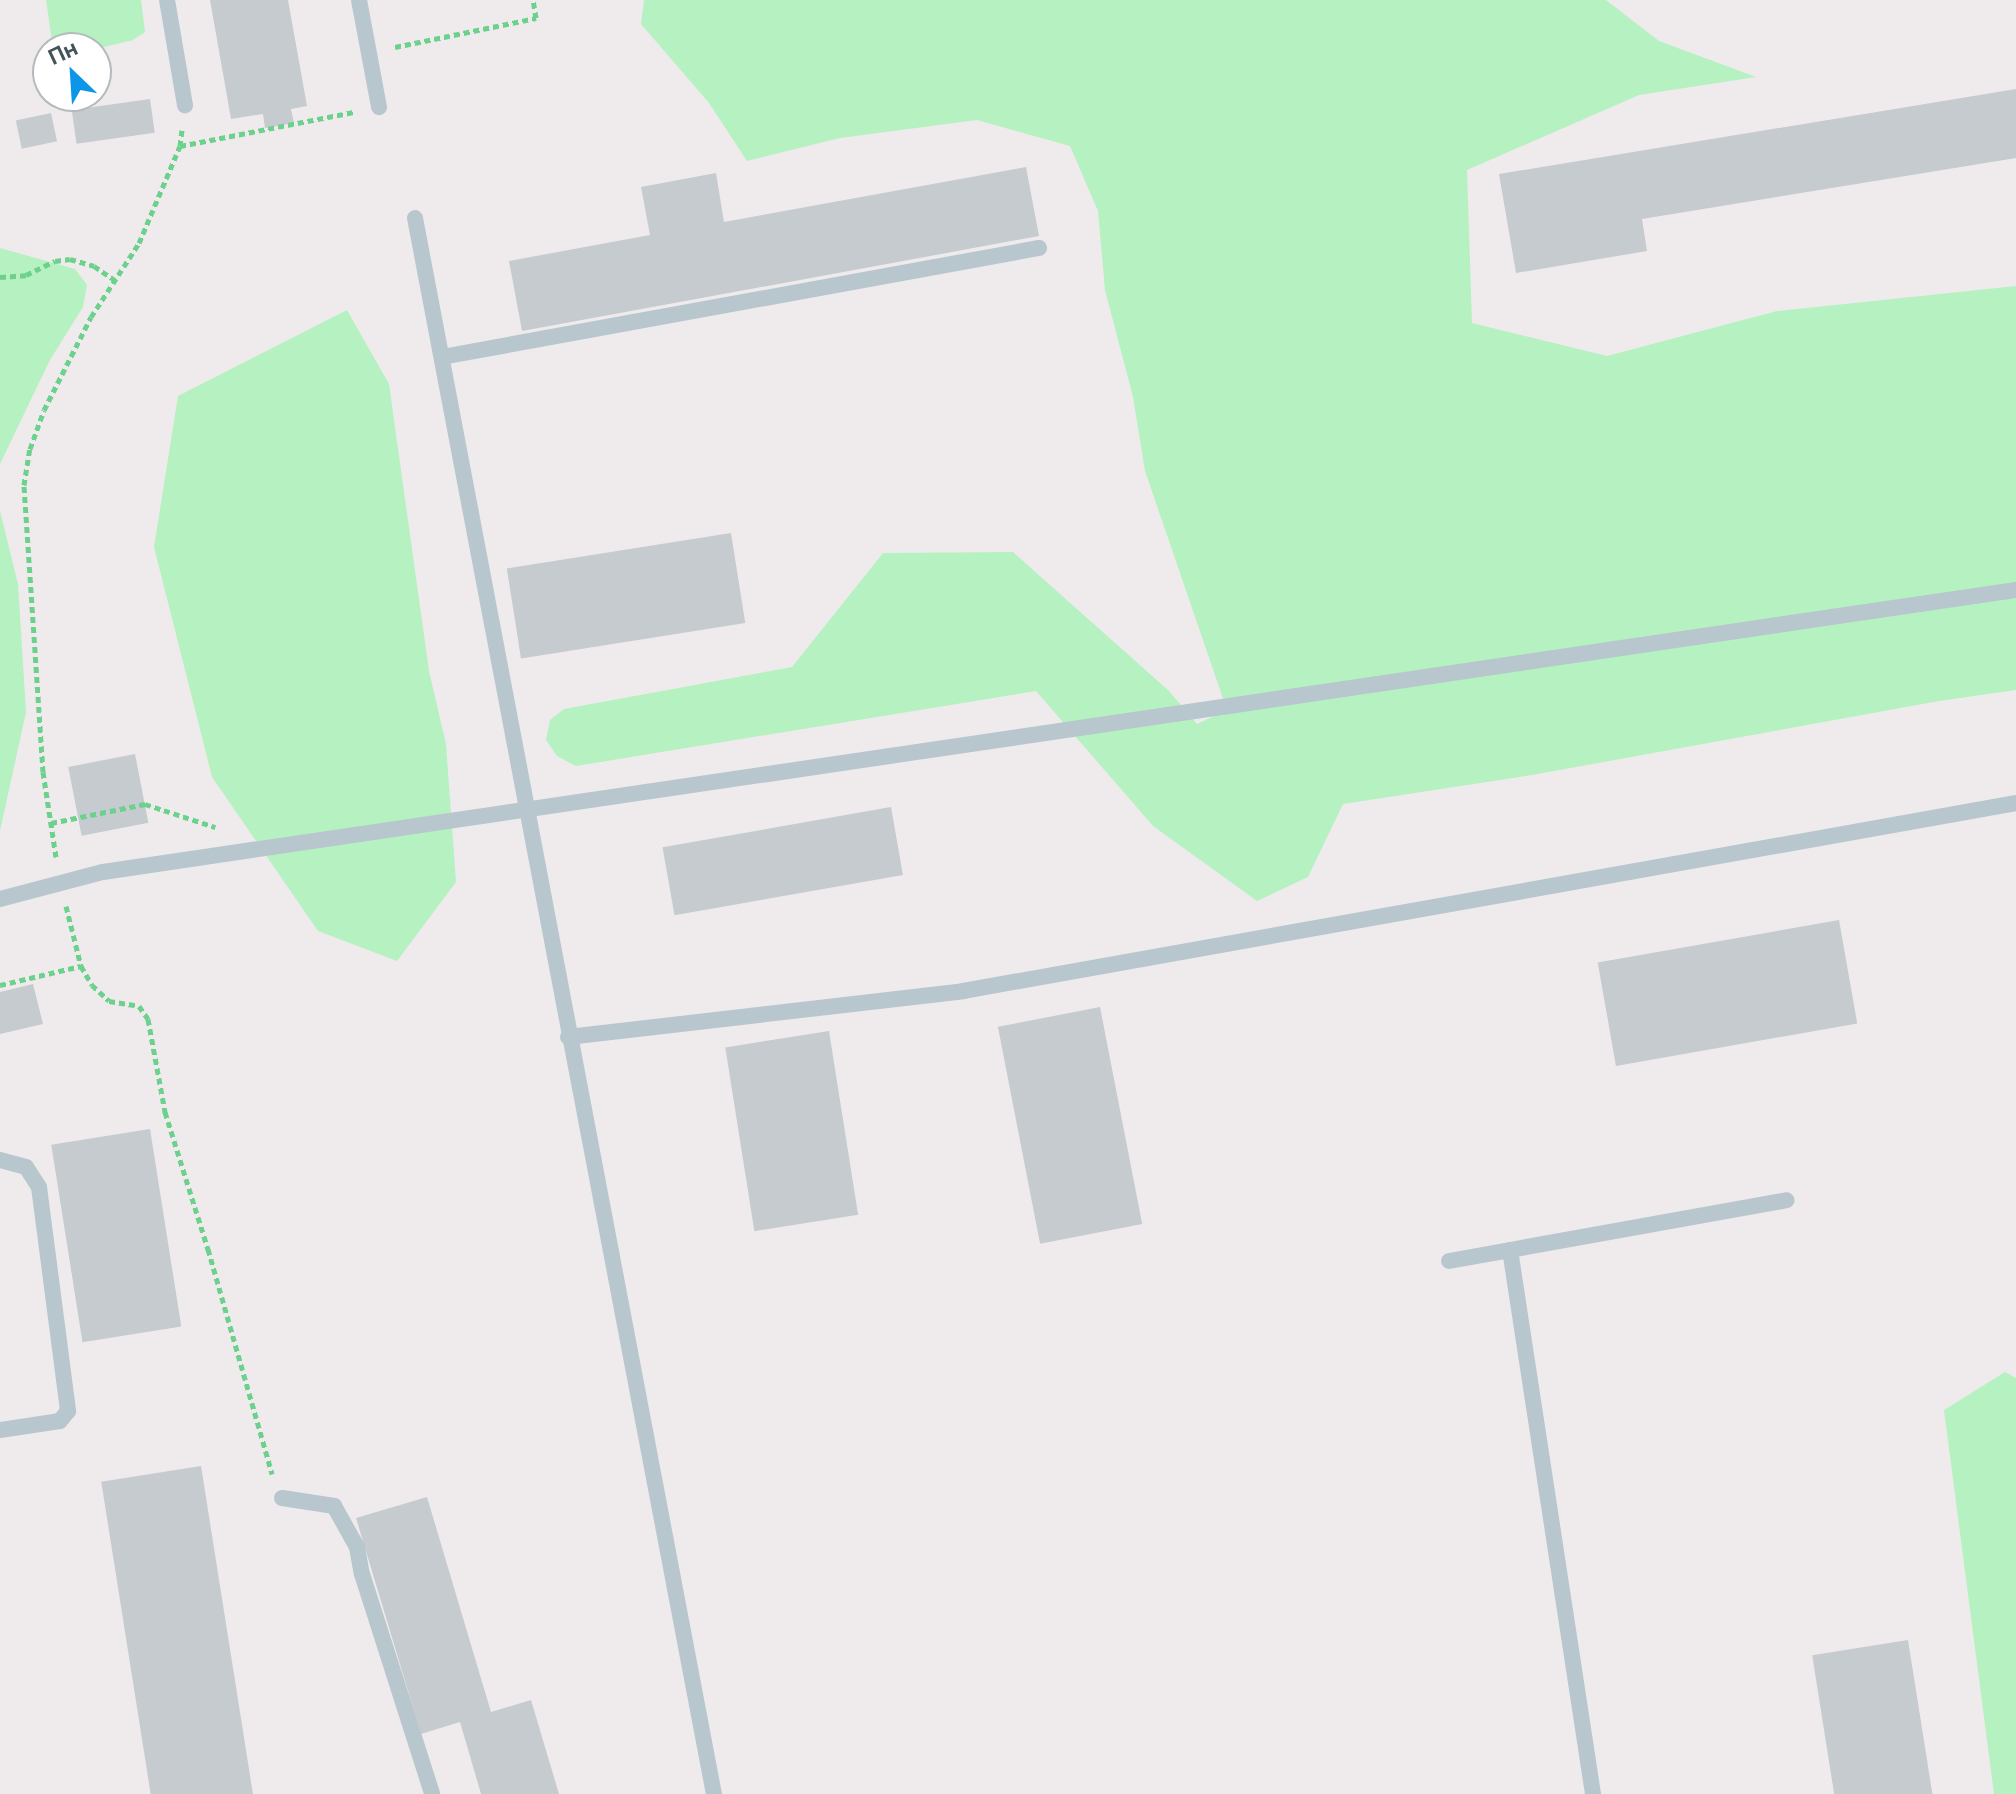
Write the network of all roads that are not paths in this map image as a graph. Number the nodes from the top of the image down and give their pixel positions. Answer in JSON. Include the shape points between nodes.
{"nodes":[{"id":1,"x":167,"y":0,"type":"edge"},
{"id":2,"x":359,"y":0,"type":"edge"},
{"id":3,"x":185,"y":105,"type":"road end"},
{"id":4,"x":379,"y":107,"type":"road end"},
{"id":5,"x":415,"y":218,"type":"dead end"},
{"id":6,"x":1039,"y":248,"type":"dead end"},
{"id":7,"x":442,"y":357,"type":"junction"},
{"id":8,"x":2016,"y":590,"type":"edge"},
{"id":9,"x":2016,"y":803,"type":"edge"},
{"id":10,"x":525,"y":812,"type":"junction"},
{"id":11,"x":0,"y":899,"type":"edge"},
{"id":12,"x":568,"y":1037,"type":"junction"},
{"id":13,"x":0,"y":1160,"type":"edge"},
{"id":14,"x":1787,"y":1200,"type":"dead end"},
{"id":15,"x":1510,"y":1250,"type":"junction"},
{"id":16,"x":1449,"y":1261,"type":"dead end"},
{"id":17,"x":0,"y":1430,"type":"edge"},
{"id":18,"x":282,"y":1498,"type":"road end"},
{"id":19,"x":432,"y":1794,"type":"edge"},
{"id":20,"x":714,"y":1794,"type":"edge"},
{"id":21,"x":1593,"y":1794,"type":"edge"}],
"edges":[{"from":1,"to":3,"type":"lane"},
{"from":2,"to":4,"type":"lane"},
{"from":5,"to":7,"type":"lane"},
{"from":6,"to":7,"type":"lane"},
{"from":7,"to":10,"type":"lane"},
{"from":8,"to":10,"type":"lane"},
{"from":9,"to":12,"type":"lane","via":[[963,991]]},
{"from":10,"to":11,"type":"lane","via":[[103,872]]},
{"from":10,"to":12,"type":"lane"},
{"from":12,"to":20,"type":"lane"},
{"from":13,"to":17,"type":"lane","via":[[26,1167],[39,1187],[68,1411],[60,1421]]},
{"from":14,"to":15,"type":"lane"},
{"from":15,"to":16,"type":"lane"},
{"from":15,"to":21,"type":"lane"},
{"from":18,"to":19,"type":"lane","via":[[334,1506],[357,1547]]}]}
